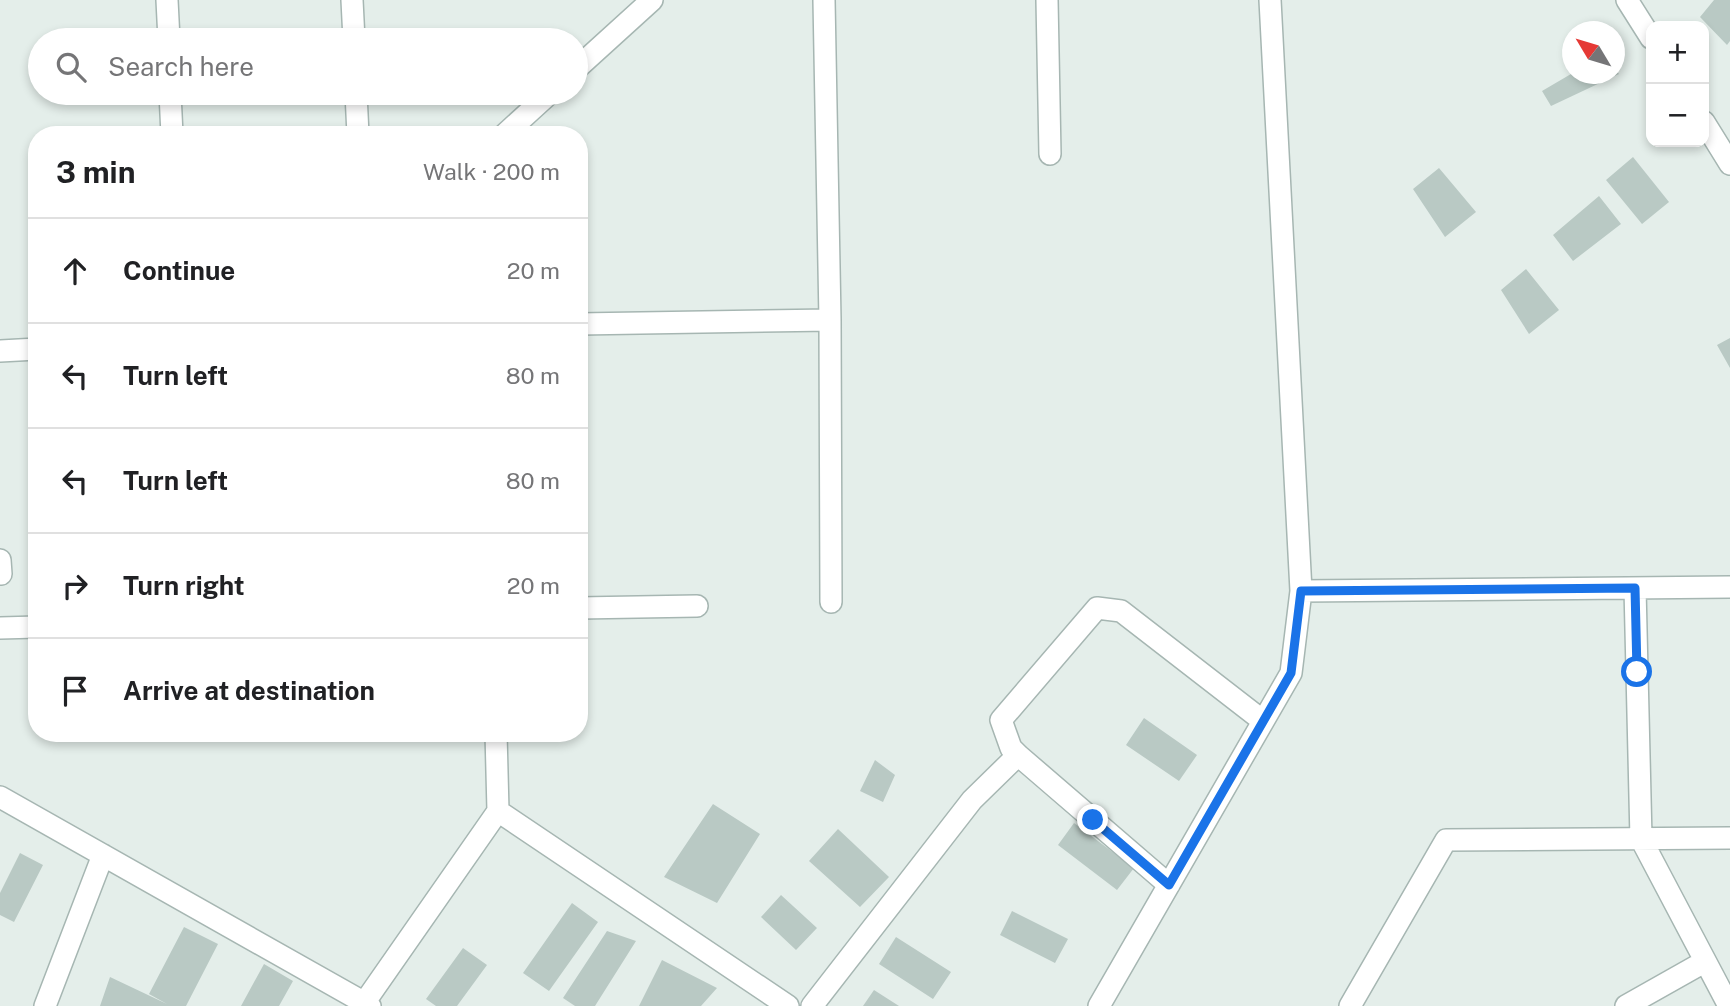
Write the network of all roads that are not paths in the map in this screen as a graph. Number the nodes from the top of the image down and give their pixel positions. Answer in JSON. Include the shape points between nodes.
{"nodes":[{"id":1,"x":167,"y":0,"type":"edge"},
{"id":2,"x":352,"y":0,"type":"edge"},
{"id":3,"x":652,"y":0,"type":"edge"},
{"id":4,"x":824,"y":0,"type":"edge"},
{"id":5,"x":1047,"y":0,"type":"edge"},
{"id":6,"x":1270,"y":0,"type":"edge"},
{"id":7,"x":1627,"y":0,"type":"edge"},
{"id":8,"x":168,"y":28,"type":"edge"},
{"id":9,"x":353,"y":28,"type":"edge"},
{"id":10,"x":1646,"y":30,"type":"edge"},
{"id":11,"x":588,"y":58,"type":"edge"},
{"id":12,"x":171,"y":105,"type":"edge"},
{"id":13,"x":357,"y":105,"type":"edge"},
{"id":14,"x":537,"y":105,"type":"edge"},
{"id":15,"x":172,"y":126,"type":"edge"},
{"id":16,"x":358,"y":126,"type":"edge"},
{"id":17,"x":513,"y":126,"type":"edge"},
{"id":18,"x":1709,"y":130,"type":"edge"},
{"id":19,"x":1049,"y":154,"type":"dead end"},
{"id":20,"x":1730,"y":163,"type":"edge"},
{"id":21,"x":830,"y":320,"type":"junction"},
{"id":22,"x":588,"y":324,"type":"edge"},
{"id":23,"x":28,"y":349,"type":"edge"},
{"id":24,"x":0,"y":351,"type":"edge"},
{"id":25,"x":1730,"y":587,"type":"edge"},
{"id":26,"x":1635,"y":588,"type":"junction"},
{"id":27,"x":1301,"y":591,"type":"junction"},
{"id":28,"x":831,"y":602,"type":"dead end"},
{"id":29,"x":697,"y":606,"type":"dead end"},
{"id":30,"x":588,"y":608,"type":"edge"},
{"id":31,"x":28,"y":627,"type":"edge"},
{"id":32,"x":0,"y":628,"type":"edge"},
{"id":33,"x":1263,"y":721,"type":"junction"},
{"id":34,"x":496,"y":742,"type":"edge"},
{"id":35,"x":1018,"y":755,"type":"junction"},
{"id":36,"x":0,"y":796,"type":"edge"},
{"id":37,"x":498,"y":811,"type":"junction"},
{"id":38,"x":1730,"y":838,"type":"edge"},
{"id":39,"x":1641,"y":839,"type":"junction"},
{"id":40,"x":103,"y":855,"type":"junction"},
{"id":41,"x":1169,"y":885,"type":"junction"},
{"id":42,"x":1704,"y":962,"type":"junction"},
{"id":43,"x":365,"y":1005,"type":"edge"},
{"id":44,"x":45,"y":1006,"type":"edge"},
{"id":45,"x":788,"y":1006,"type":"edge"},
{"id":46,"x":812,"y":1006,"type":"edge"},
{"id":47,"x":1099,"y":1006,"type":"edge"},
{"id":48,"x":1350,"y":1006,"type":"edge"},
{"id":49,"x":1626,"y":1006,"type":"edge"},
{"id":50,"x":1729,"y":1006,"type":"edge"}],
"edges":[{"from":1,"to":8,"type":"street"},
{"from":2,"to":9,"type":"street"},
{"from":3,"to":11,"type":"street"},
{"from":4,"to":21,"type":"street"},
{"from":5,"to":19,"type":"street"},
{"from":6,"to":27,"type":"street"},
{"from":7,"to":10,"type":"street"},
{"from":12,"to":15,"type":"street"},
{"from":13,"to":16,"type":"street"},
{"from":14,"to":17,"type":"street"},
{"from":18,"to":20,"type":"street"},
{"from":21,"to":22,"type":"street"},
{"from":21,"to":28,"type":"street"},
{"from":23,"to":24,"type":"street"},
{"from":25,"to":26,"type":"street"},
{"from":26,"to":27,"type":"street"},
{"from":26,"to":39,"type":"street"},
{"from":27,"to":33,"type":"street","via":[[1291,673]]},
{"from":29,"to":30,"type":"street"},
{"from":31,"to":32,"type":"street"},
{"from":33,"to":35,"type":"street","via":[[1121,611],[1097,608],[1001,720]]},
{"from":33,"to":41,"type":"street"},
{"from":34,"to":37,"type":"street"},
{"from":35,"to":41,"type":"street"},
{"from":35,"to":46,"type":"street","via":[[972,800]]},
{"from":36,"to":40,"type":"street"},
{"from":37,"to":43,"type":"street"},
{"from":37,"to":45,"type":"street"},
{"from":38,"to":39,"type":"street"},
{"from":39,"to":42,"type":"street"},
{"from":39,"to":48,"type":"street","via":[[1446,839]]},
{"from":40,"to":43,"type":"street"},
{"from":40,"to":44,"type":"street"},
{"from":41,"to":47,"type":"street"},
{"from":42,"to":49,"type":"street"},
{"from":42,"to":50,"type":"street"}]}
